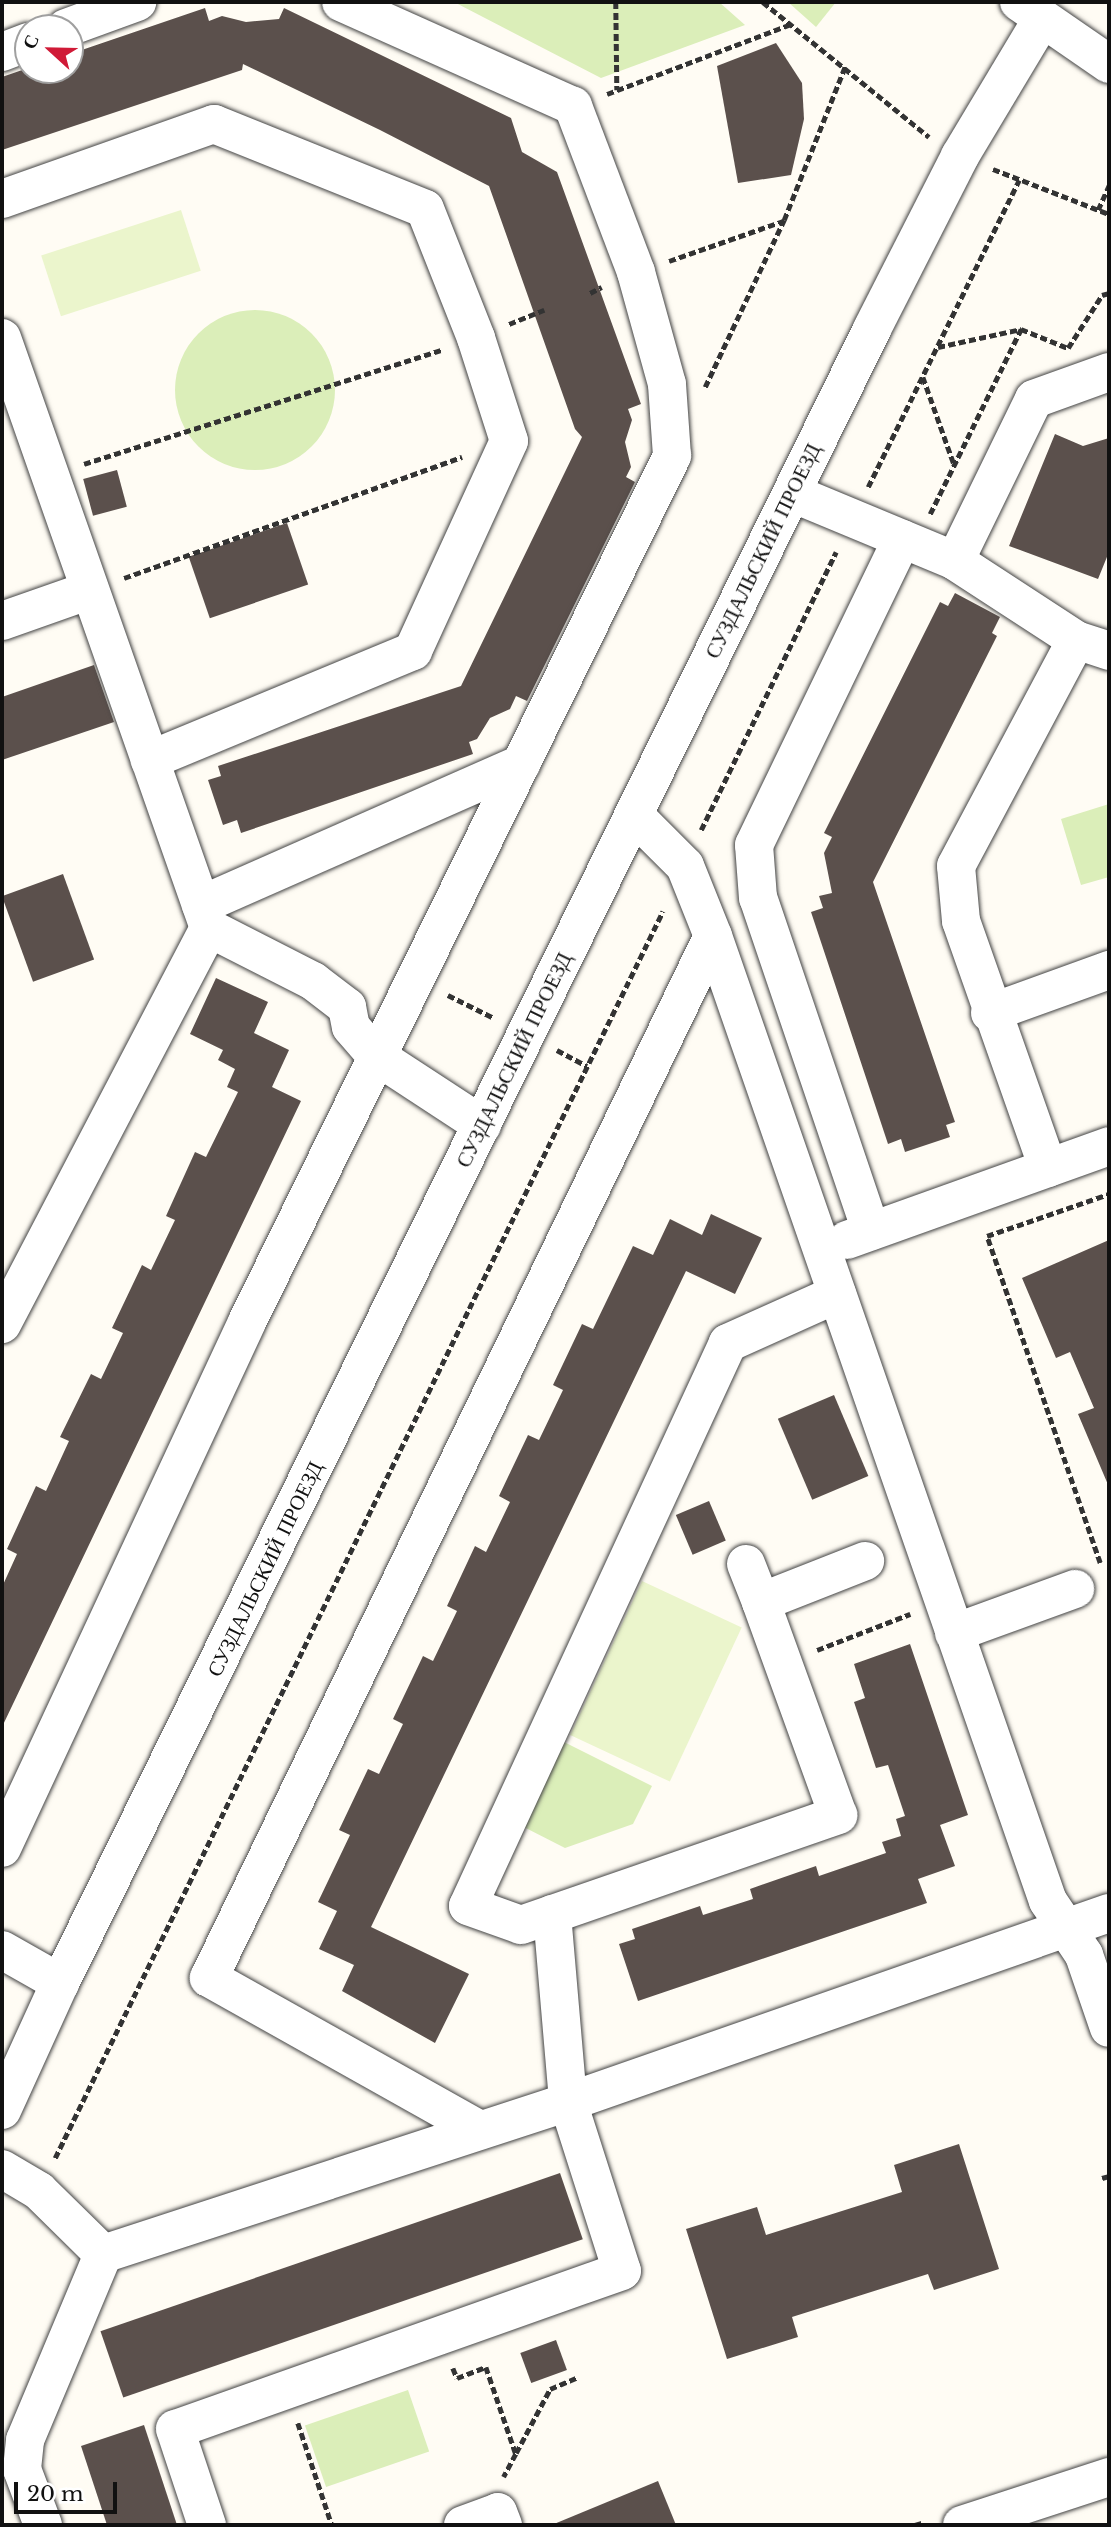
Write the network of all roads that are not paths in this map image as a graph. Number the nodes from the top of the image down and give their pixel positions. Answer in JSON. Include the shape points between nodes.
{"nodes":[{"id":1,"x":137,"y":2,"type":"edge"},
{"id":2,"x":341,"y":2,"type":"edge"},
{"id":3,"x":1030,"y":10,"type":"edge"},
{"id":4,"x":84,"y":21,"type":"edge"},
{"id":5,"x":1109,"y":64,"type":"edge"},
{"id":6,"x":2,"y":199,"type":"edge"},
{"id":7,"x":2,"y":338,"type":"edge"},
{"id":8,"x":1109,"y":372,"type":"edge"},
{"id":9,"x":792,"y":493,"type":"junction"},
{"id":10,"x":909,"y":542,"type":"junction"},
{"id":11,"x":955,"y":561,"type":"junction"},
{"id":12,"x":90,"y":590,"type":"junction"},
{"id":13,"x":2,"y":621,"type":"edge"},
{"id":14,"x":1093,"y":645,"type":"edge"},
{"id":15,"x":150,"y":761,"type":"junction"},
{"id":16,"x":521,"y":764,"type":"junction"},
{"id":17,"x":634,"y":815,"type":"junction"},
{"id":18,"x":205,"y":916,"type":"junction"},
{"id":19,"x":713,"y":936,"type":"junction"},
{"id":20,"x":1109,"y":970,"type":"edge"},
{"id":21,"x":990,"y":1013,"type":"junction"},
{"id":22,"x":376,"y":1055,"type":"junction"},
{"id":23,"x":482,"y":1125,"type":"junction"},
{"id":24,"x":1109,"y":1146,"type":"edge"},
{"id":25,"x":1048,"y":1168,"type":"junction"},
{"id":26,"x":872,"y":1231,"type":"junction"},
{"id":27,"x":821,"y":1249,"type":"junction"},
{"id":28,"x":837,"y":1294,"type":"junction"},
{"id":29,"x":2,"y":1324,"type":"edge"},
{"id":30,"x":865,"y":1562,"type":"dead end"},
{"id":31,"x":746,"y":1564,"type":"dead end"},
{"id":32,"x":1088,"y":1578,"type":"road end"},
{"id":33,"x":761,"y":1602,"type":"junction"},
{"id":34,"x":948,"y":1617,"type":"junction"},
{"id":35,"x":2,"y":1848,"type":"edge"},
{"id":36,"x":1109,"y":1913,"type":"edge"},
{"id":37,"x":552,"y":1914,"type":"junction"},
{"id":38,"x":1066,"y":1927,"type":"junction"},
{"id":39,"x":2,"y":1950,"type":"edge"},
{"id":40,"x":60,"y":1983,"type":"junction"},
{"id":41,"x":1109,"y":2028,"type":"edge"},
{"id":42,"x":568,"y":2102,"type":"junction"},
{"id":43,"x":2,"y":2110,"type":"edge"},
{"id":44,"x":480,"y":2130,"type":"junction"},
{"id":45,"x":2,"y":2169,"type":"edge"},
{"id":46,"x":103,"y":2255,"type":"junction"},
{"id":47,"x":1109,"y":2477,"type":"edge"},
{"id":48,"x":43,"y":2525,"type":"edge"},
{"id":49,"x":207,"y":2525,"type":"edge"},
{"id":50,"x":962,"y":2525,"type":"edge"}],
"edges":[{"from":1,"to":4,"type":"street"},
{"from":2,"to":16,"type":"street","via":[[573,106],[636,272],[667,384],[672,456]]},
{"from":3,"to":5,"type":"street"},
{"from":3,"to":9,"type":"street","name":"СУЗДАЛЬСКИЙ ПРОЕЗД"},
{"from":6,"to":15,"type":"street","via":[[214,124],[425,209],[476,338],[509,441],[413,651]]},
{"from":7,"to":12,"type":"street"},
{"from":8,"to":11,"type":"street","via":[[1034,399]]},
{"from":9,"to":10,"type":"street"},
{"from":9,"to":17,"type":"street","name":"СУЗДАЛЬСКИЙ ПРОЕЗД"},
{"from":10,"to":11,"type":"street"},
{"from":10,"to":26,"type":"street","via":[[754,845],[758,898]]},
{"from":11,"to":14,"type":"street"},
{"from":12,"to":13,"type":"street"},
{"from":12,"to":15,"type":"street"},
{"from":14,"to":21,"type":"street","via":[[956,866],[961,921]]},
{"from":15,"to":18,"type":"street"},
{"from":16,"to":18,"type":"street"},
{"from":16,"to":22,"type":"street"},
{"from":17,"to":19,"type":"street","via":[[685,866]]},
{"from":17,"to":23,"type":"street","name":"СУЗДАЛЬСКИЙ ПРОЕЗД"},
{"from":18,"to":22,"type":"street","via":[[313,981],[347,1007],[351,1027]]},
{"from":18,"to":29,"type":"street"},
{"from":19,"to":27,"type":"street"},
{"from":19,"to":44,"type":"street","via":[[209,1978]]},
{"from":20,"to":21,"type":"street"},
{"from":21,"to":25,"type":"street"},
{"from":22,"to":23,"type":"street"},
{"from":22,"to":35,"type":"street"},
{"from":23,"to":40,"type":"street","name":"СУЗДАЛЬСКИЙ ПРОЕЗД"},
{"from":24,"to":25,"type":"street"},
{"from":25,"to":26,"type":"street"},
{"from":26,"to":27,"type":"street"},
{"from":27,"to":28,"type":"street"},
{"from":28,"to":34,"type":"street"},
{"from":28,"to":37,"type":"street","via":[[729,1343],[468,1906],[521,1925]]},
{"from":30,"to":33,"type":"street"},
{"from":31,"to":33,"type":"street"},
{"from":32,"to":34,"type":"street"},
{"from":33,"to":37,"type":"street","via":[[838,1815]]},
{"from":34,"to":38,"type":"street","via":[[1048,1901]]},
{"from":36,"to":38,"type":"street"},
{"from":37,"to":42,"type":"street"},
{"from":38,"to":41,"type":"street","via":[[1084,1955]]},
{"from":38,"to":42,"type":"street"},
{"from":39,"to":40,"type":"street"},
{"from":40,"to":43,"type":"street","name":"СУЗДАЛЬСКИЙ ПРОЕЗД"},
{"from":42,"to":44,"type":"street"},
{"from":42,"to":49,"type":"street","via":[[622,2271],[175,2429]]},
{"from":44,"to":46,"type":"street"},
{"from":45,"to":46,"type":"street","via":[[39,2191]]},
{"from":46,"to":48,"type":"street","via":[[25,2440],[22,2469]]},
{"from":47,"to":50,"type":"street"}]}
